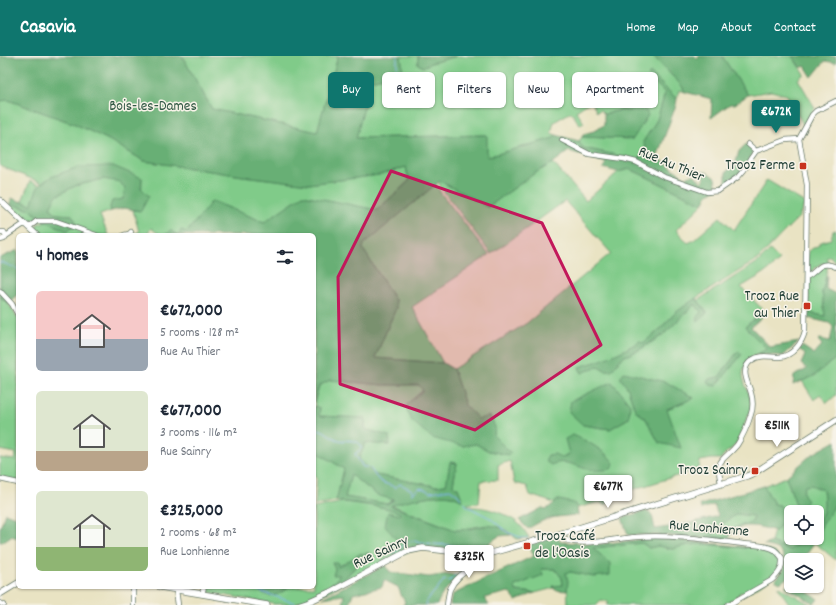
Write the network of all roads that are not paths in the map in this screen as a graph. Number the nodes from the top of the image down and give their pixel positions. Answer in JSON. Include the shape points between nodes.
{"nodes":[{"id":1,"x":836,"y":101,"type":"edge"},
{"id":2,"x":799,"y":139,"type":"junction"},
{"id":3,"x":562,"y":140,"type":"dead end"},
{"id":4,"x":748,"y":144,"type":"dead end"},
{"id":5,"x":756,"y":151,"type":"junction"},
{"id":6,"x":0,"y":200,"type":"edge"},
{"id":7,"x":26,"y":225,"type":"junction"},
{"id":8,"x":0,"y":232,"type":"edge"},
{"id":9,"x":35,"y":233,"type":"edge"},
{"id":10,"x":90,"y":233,"type":"edge"},
{"id":11,"x":6,"y":236,"type":"junction"},
{"id":12,"x":0,"y":240,"type":"edge"},
{"id":13,"x":836,"y":267,"type":"edge"},
{"id":14,"x":806,"y":276,"type":"junction"},
{"id":15,"x":0,"y":291,"type":"edge"},
{"id":16,"x":16,"y":311,"type":"edge"},
{"id":17,"x":836,"y":420,"type":"edge"},
{"id":18,"x":0,"y":479,"type":"edge"},
{"id":19,"x":16,"y":483,"type":"edge"},
{"id":20,"x":721,"y":483,"type":"junction"},
{"id":21,"x":556,"y":535,"type":"junction"},
{"id":22,"x":488,"y":553,"type":"junction"},
{"id":23,"x":16,"y":584,"type":"edge"},
{"id":24,"x":133,"y":589,"type":"edge"},
{"id":25,"x":171,"y":589,"type":"edge"},
{"id":26,"x":203,"y":589,"type":"edge"},
{"id":27,"x":176,"y":590,"type":"junction"},
{"id":28,"x":0,"y":594,"type":"edge"},
{"id":29,"x":202,"y":594,"type":"junction"},
{"id":30,"x":0,"y":602,"type":"edge"},
{"id":31,"x":4,"y":605,"type":"edge"},
{"id":32,"x":133,"y":605,"type":"edge"},
{"id":33,"x":178,"y":605,"type":"edge"},
{"id":34,"x":267,"y":605,"type":"edge"},
{"id":35,"x":298,"y":605,"type":"edge"},
{"id":36,"x":446,"y":605,"type":"edge"},
{"id":37,"x":728,"y":605,"type":"edge"}],
"edges":[{"from":1,"to":2,"type":"street","via":[[812,115]]},
{"from":2,"to":5,"type":"street","via":[[785,140]]},
{"from":2,"to":14,"type":"street","via":[[807,185]]},
{"from":3,"to":5,"type":"street","name":"Rue Au Thier","via":[[589,154],[636,162],[664,177],[707,192],[718,191],[738,178]]},
{"from":4,"to":5,"type":"street"},
{"from":6,"to":7,"type":"street"},
{"from":7,"to":9,"type":"street"},
{"from":7,"to":10,"type":"street","via":[[56,221]]},
{"from":7,"to":11,"type":"street"},
{"from":8,"to":11,"type":"street","via":[[4,232]]},
{"from":11,"to":12,"type":"street"},
{"from":13,"to":14,"type":"street","via":[[825,264]]},
{"from":14,"to":20,"type":"street","via":[[804,331],[800,343],[785,356],[761,356],[751,360],[746,368],[745,378],[753,402],[752,414],[740,440],[720,463],[718,471]]},
{"from":15,"to":16,"type":"street"},
{"from":17,"to":20,"type":"street","name":"Rue Sainry","via":[[754,473]]},
{"from":18,"to":19,"type":"street"},
{"from":20,"to":21,"type":"street","name":"Rue Sainry"},
{"from":21,"to":22,"type":"street","name":"Rue Sainry"},
{"from":21,"to":37,"type":"street","name":"Rue Lonhienne","via":[[567,541],[600,542],[637,536],[673,537],[774,550],[782,558],[778,574]]},
{"from":22,"to":35,"type":"street","name":"Rue Sainry","via":[[423,548],[408,551],[324,595]]},
{"from":22,"to":36,"type":"street","via":[[461,575],[450,588]]},
{"from":23,"to":28,"type":"street"},
{"from":24,"to":32,"type":"street"},
{"from":25,"to":27,"type":"street"},
{"from":26,"to":29,"type":"street"},
{"from":27,"to":29,"type":"street"},
{"from":27,"to":33,"type":"street"},
{"from":29,"to":34,"type":"street"},
{"from":30,"to":31,"type":"street"}]}
